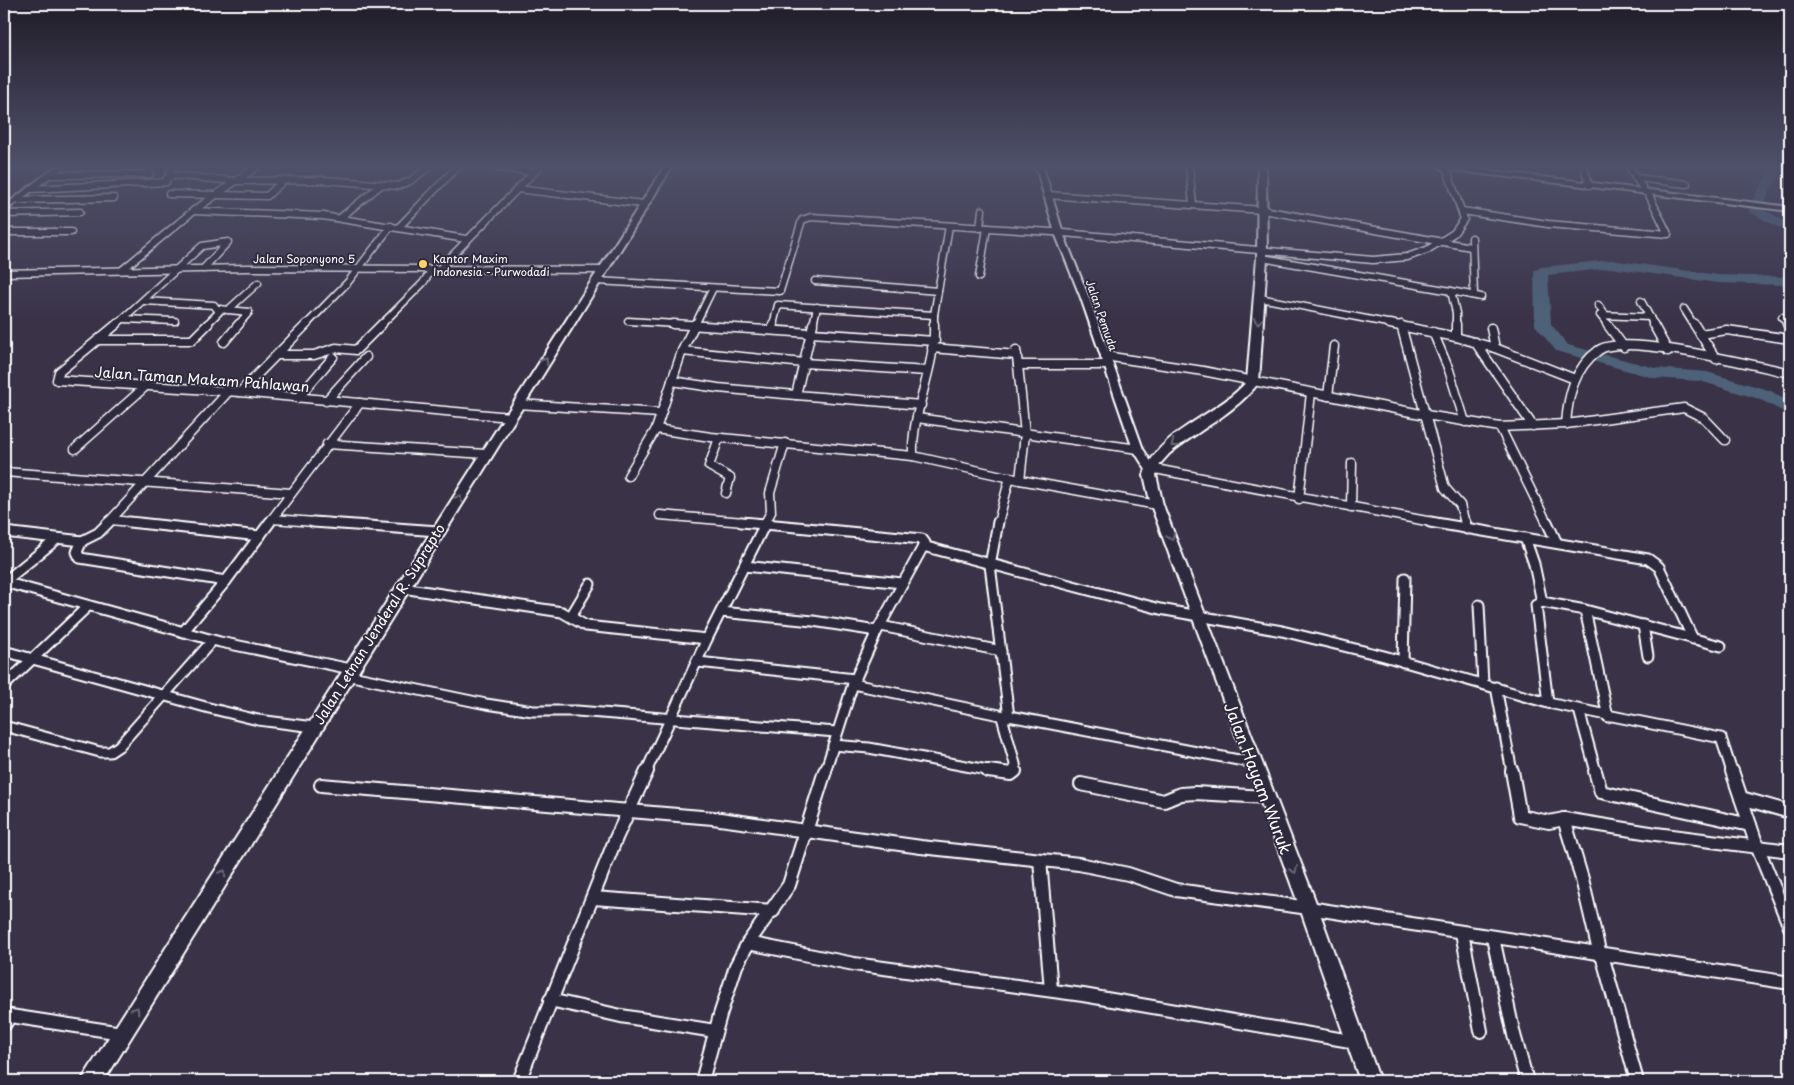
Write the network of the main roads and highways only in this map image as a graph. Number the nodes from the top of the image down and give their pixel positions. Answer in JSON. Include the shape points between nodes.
{"nodes":[{"id":1,"x":635,"y":218,"type":"edge"},
{"id":2,"x":1263,"y":218,"type":"edge"},
{"id":3,"x":1150,"y":472,"type":"joint"},
{"id":4,"x":95,"y":1081,"type":"edge"},
{"id":5,"x":1370,"y":1081,"type":"edge"}],
"edges":[{"from":4,"to":1,"type":"main road","name":"Jalan Letnan Jenderal R. Suprapto","one_way":true,"via":[[122,1033]]},
{"from":2,"to":3,"type":"main road","one_way":true,"via":[[1253,382],[1248,390],[1172,445]]},
{"from":3,"to":5,"type":"main road","name":"Jalan Hayam Wuruk","one_way":true,"via":[[1157,504],[1197,616],[1309,908]]}]}
